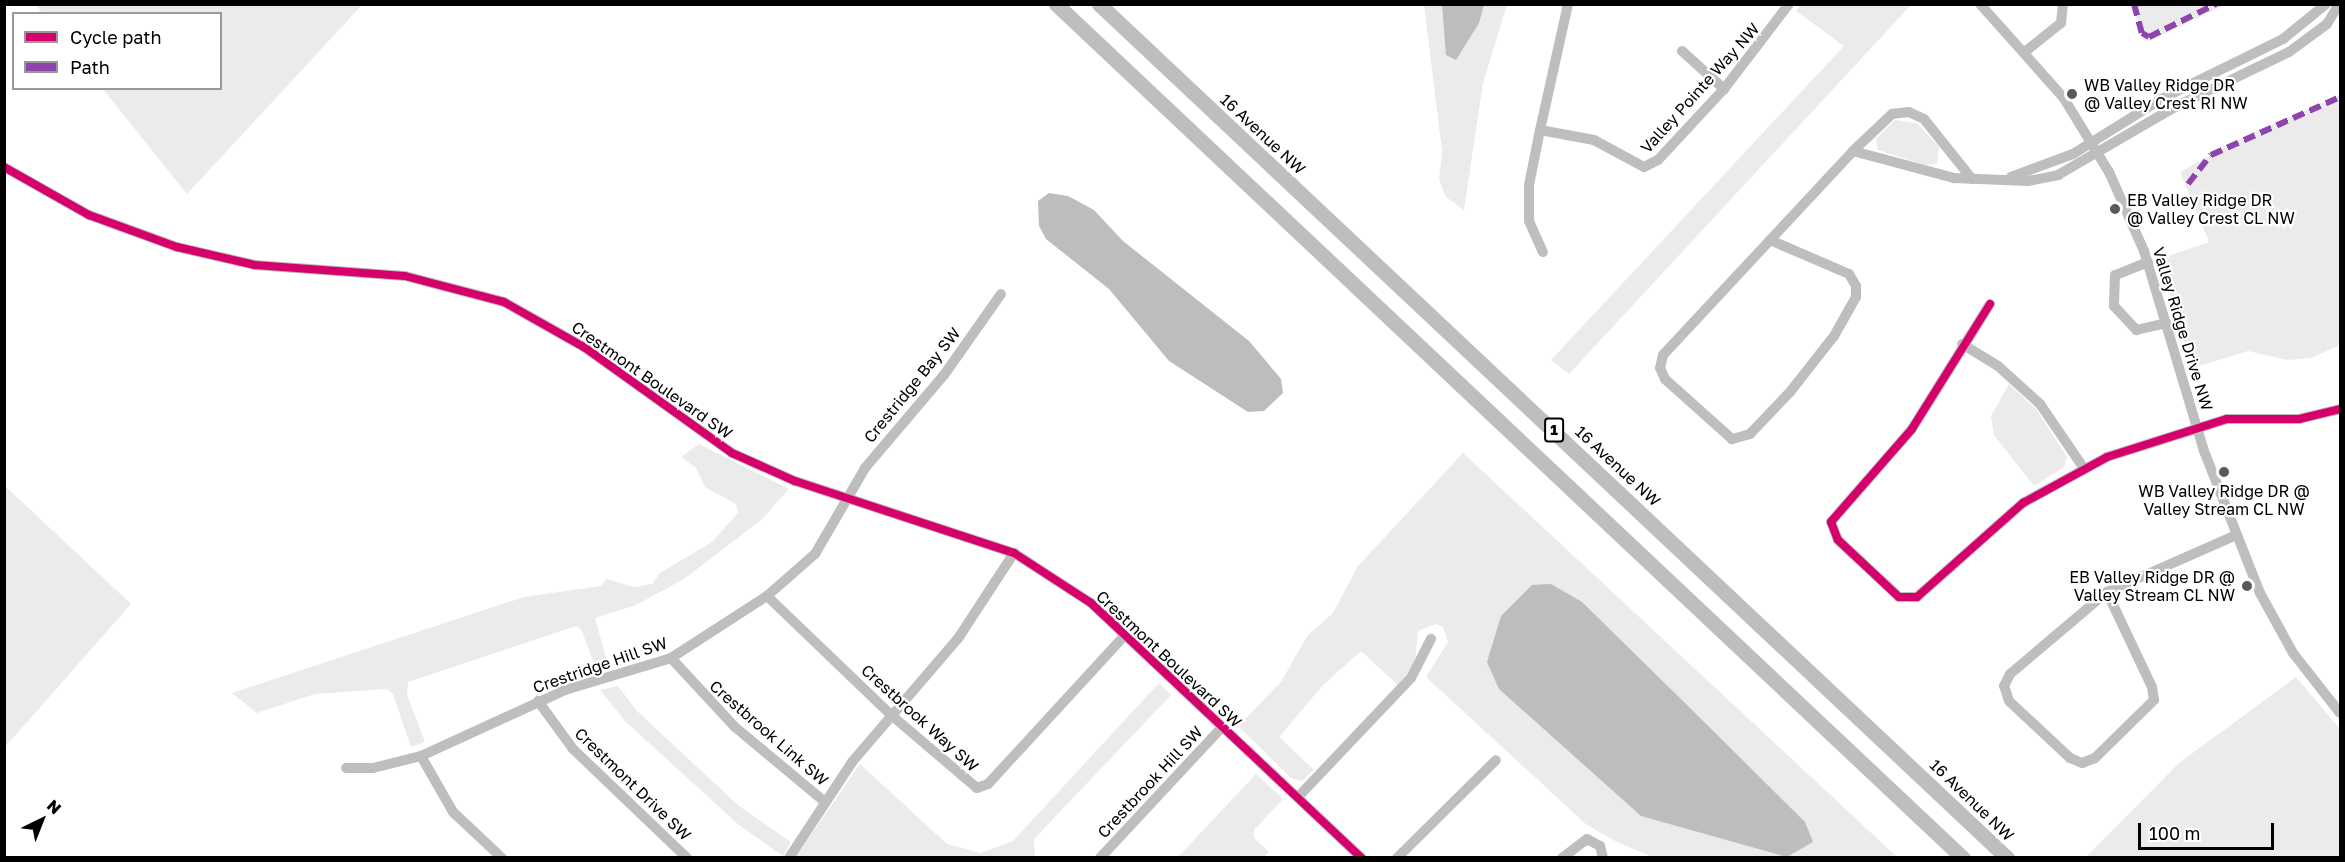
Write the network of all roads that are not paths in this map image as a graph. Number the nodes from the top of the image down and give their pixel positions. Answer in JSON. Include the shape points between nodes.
{"nodes":[{"id":1,"x":1056,"y":4,"type":"edge"},
{"id":2,"x":1099,"y":4,"type":"edge"},
{"id":3,"x":1568,"y":4,"type":"edge"},
{"id":4,"x":1789,"y":4,"type":"edge"},
{"id":5,"x":2063,"y":4,"type":"edge"},
{"id":6,"x":2326,"y":4,"type":"edge"},
{"id":7,"x":2339,"y":4,"type":"edge"},
{"id":8,"x":1986,"y":7,"type":"edge"},
{"id":9,"x":1682,"y":51,"type":"dead end"},
{"id":10,"x":2026,"y":51,"type":"junction"},
{"id":11,"x":1724,"y":89,"type":"junction"},
{"id":12,"x":1540,"y":130,"type":"junction"},
{"id":13,"x":2092,"y":142,"type":"junction"},
{"id":14,"x":1854,"y":151,"type":"junction"},
{"id":15,"x":2099,"y":154,"type":"junction"},
{"id":16,"x":4,"y":167,"type":"edge"},
{"id":17,"x":2011,"y":177,"type":"junction"},
{"id":18,"x":1972,"y":179,"type":"junction"},
{"id":19,"x":1770,"y":240,"type":"junction"},
{"id":20,"x":1543,"y":252,"type":"dead end"},
{"id":21,"x":2148,"y":262,"type":"junction"},
{"id":22,"x":1001,"y":294,"type":"dead end"},
{"id":23,"x":1990,"y":304,"type":"dead end"},
{"id":24,"x":2166,"y":323,"type":"junction"},
{"id":25,"x":1962,"y":344,"type":"junction"},
{"id":26,"x":2340,"y":409,"type":"edge"},
{"id":27,"x":2197,"y":427,"type":"junction"},
{"id":28,"x":2083,"y":467,"type":"junction"},
{"id":29,"x":848,"y":497,"type":"junction"},
{"id":30,"x":2236,"y":536,"type":"junction"},
{"id":31,"x":1014,"y":553,"type":"junction"},
{"id":32,"x":2107,"y":592,"type":"junction"},
{"id":33,"x":767,"y":596,"type":"junction"},
{"id":34,"x":1125,"y":635,"type":"junction"},
{"id":35,"x":1431,"y":639,"type":"dead end"},
{"id":36,"x":671,"y":658,"type":"junction"},
{"id":37,"x":538,"y":702,"type":"junction"},
{"id":38,"x":2340,"y":712,"type":"edge"},
{"id":39,"x":890,"y":714,"type":"junction"},
{"id":40,"x":1222,"y":727,"type":"junction"},
{"id":41,"x":421,"y":756,"type":"junction"},
{"id":42,"x":1496,"y":760,"type":"dead end"},
{"id":43,"x":346,"y":768,"type":"dead end"},
{"id":44,"x":1298,"y":797,"type":"junction"},
{"id":45,"x":825,"y":802,"type":"junction"},
{"id":46,"x":501,"y":858,"type":"edge"},
{"id":47,"x":687,"y":858,"type":"edge"},
{"id":48,"x":789,"y":858,"type":"edge"},
{"id":49,"x":1100,"y":858,"type":"edge"},
{"id":50,"x":1362,"y":858,"type":"edge"},
{"id":51,"x":1397,"y":858,"type":"edge"},
{"id":52,"x":1562,"y":858,"type":"edge"},
{"id":53,"x":1603,"y":858,"type":"edge"},
{"id":54,"x":1963,"y":858,"type":"edge"},
{"id":55,"x":2007,"y":858,"type":"edge"}],
"edges":[{"from":1,"to":54,"type":"highway","number":"1"},
{"from":2,"to":55,"type":"highway","name":"16 Avenue NW","number":"1"},
{"from":3,"to":12,"type":"street"},
{"from":4,"to":11,"type":"street","name":"Valley Pointe Way NW"},
{"from":5,"to":10,"type":"street","via":[[2061,23]]},
{"from":6,"to":13,"type":"street","via":[[2283,39],[2193,82]]},
{"from":7,"to":15,"type":"street","via":[[2327,24],[2289,52],[2175,108]]},
{"from":8,"to":10,"type":"street","name":"Valley Ridge Drive NW"},
{"from":9,"to":11,"type":"street"},
{"from":10,"to":13,"type":"street","name":"Valley Ridge Drive NW"},
{"from":11,"to":12,"type":"street","name":"Valley Pointe Way NW","via":[[1650,165],[1636,164],[1583,137]]},
{"from":12,"to":20,"type":"street","via":[[1529,185],[1529,221]]},
{"from":13,"to":15,"type":"street","name":"Valley Ridge Drive NW"},
{"from":13,"to":17,"type":"street"},
{"from":14,"to":18,"type":"street","via":[[1917,171]]},
{"from":14,"to":18,"type":"street","via":[[1887,116],[1909,112],[1924,119]]},
{"from":14,"to":19,"type":"street"},
{"from":15,"to":17,"type":"street","via":[[2051,177],[2028,181]]},
{"from":15,"to":21,"type":"street","name":"Valley Ridge Drive NW"},
{"from":16,"to":29,"type":"street","name":"Crestmont Boulevard SW","via":[[89,214],[177,247],[255,265],[405,276],[504,302],[584,346],[732,453],[783,477]]},
{"from":17,"to":18,"type":"street"},
{"from":19,"to":19,"type":"street","via":[[1849,274],[1857,292],[1812,367],[1750,434],[1735,439],[1665,379],[1660,363]]},
{"from":21,"to":24,"type":"street","name":"Valley Ridge Drive NW"},
{"from":21,"to":24,"type":"street","via":[[2115,275],[2114,306],[2136,330]]},
{"from":22,"to":29,"type":"street","name":"Crestridge Bay SW","via":[[944,375],[877,451]]},
{"from":23,"to":25,"type":"street"},
{"from":24,"to":27,"type":"street","name":"Valley Ridge Drive NW"},
{"from":25,"to":28,"type":"street","via":[[2028,391],[2054,421]]},
{"from":25,"to":28,"type":"street","via":[[1911,429],[1835,514],[1831,526],[1838,540],[1899,597],[1911,599],[2011,513]]},
{"from":26,"to":27,"type":"street","via":[[2299,419],[2250,416]]},
{"from":27,"to":28,"type":"street"},
{"from":27,"to":30,"type":"street","name":"Valley Ridge Drive NW"},
{"from":29,"to":31,"type":"street","name":"Crestmont Boulevard SW"},
{"from":29,"to":33,"type":"street","name":"Crestridge Hill SW","via":[[815,554]]},
{"from":30,"to":32,"type":"street"},
{"from":30,"to":38,"type":"street","name":"Valley Ridge Drive NW","via":[[2284,638]]},
{"from":31,"to":34,"type":"street","name":"Crestmont Boulevard SW","via":[[1069,586]]},
{"from":31,"to":39,"type":"street","via":[[959,637]]},
{"from":32,"to":32,"type":"street","via":[[2152,687],[2154,700],[2095,758],[2082,763],[2070,758],[2009,701],[2004,686],[2010,674],[2051,636]]},
{"from":33,"to":36,"type":"street","name":"Crestridge Hill SW"},
{"from":33,"to":39,"type":"street","name":"Crestbrook Way SW"},
{"from":34,"to":39,"type":"street","name":"Crestbrook Way SW","via":[[988,784],[977,788]]},
{"from":34,"to":40,"type":"street","name":"Crestmont Boulevard SW"},
{"from":35,"to":44,"type":"street","via":[[1411,678]]},
{"from":36,"to":37,"type":"street","name":"Crestridge Hill SW"},
{"from":36,"to":45,"type":"street","name":"Crestbrook Link SW","via":[[735,727]]},
{"from":37,"to":41,"type":"street","name":"Crestridge Hill SW"},
{"from":37,"to":47,"type":"street","name":"Crestmont Drive SW","via":[[573,749]]},
{"from":39,"to":45,"type":"street"},
{"from":40,"to":44,"type":"street","name":"Crestmont Boulevard SW"},
{"from":40,"to":49,"type":"street","name":"Crestbrook Hill SW"},
{"from":41,"to":43,"type":"street","name":"Crestridge Hill SW","via":[[373,768]]},
{"from":41,"to":46,"type":"street","via":[[453,812]]},
{"from":42,"to":51,"type":"street"},
{"from":44,"to":50,"type":"street","name":"Crestmont Boulevard SW"},
{"from":45,"to":48,"type":"street"},
{"from":52,"to":53,"type":"street","via":[[1587,839],[1600,846]]}]}
